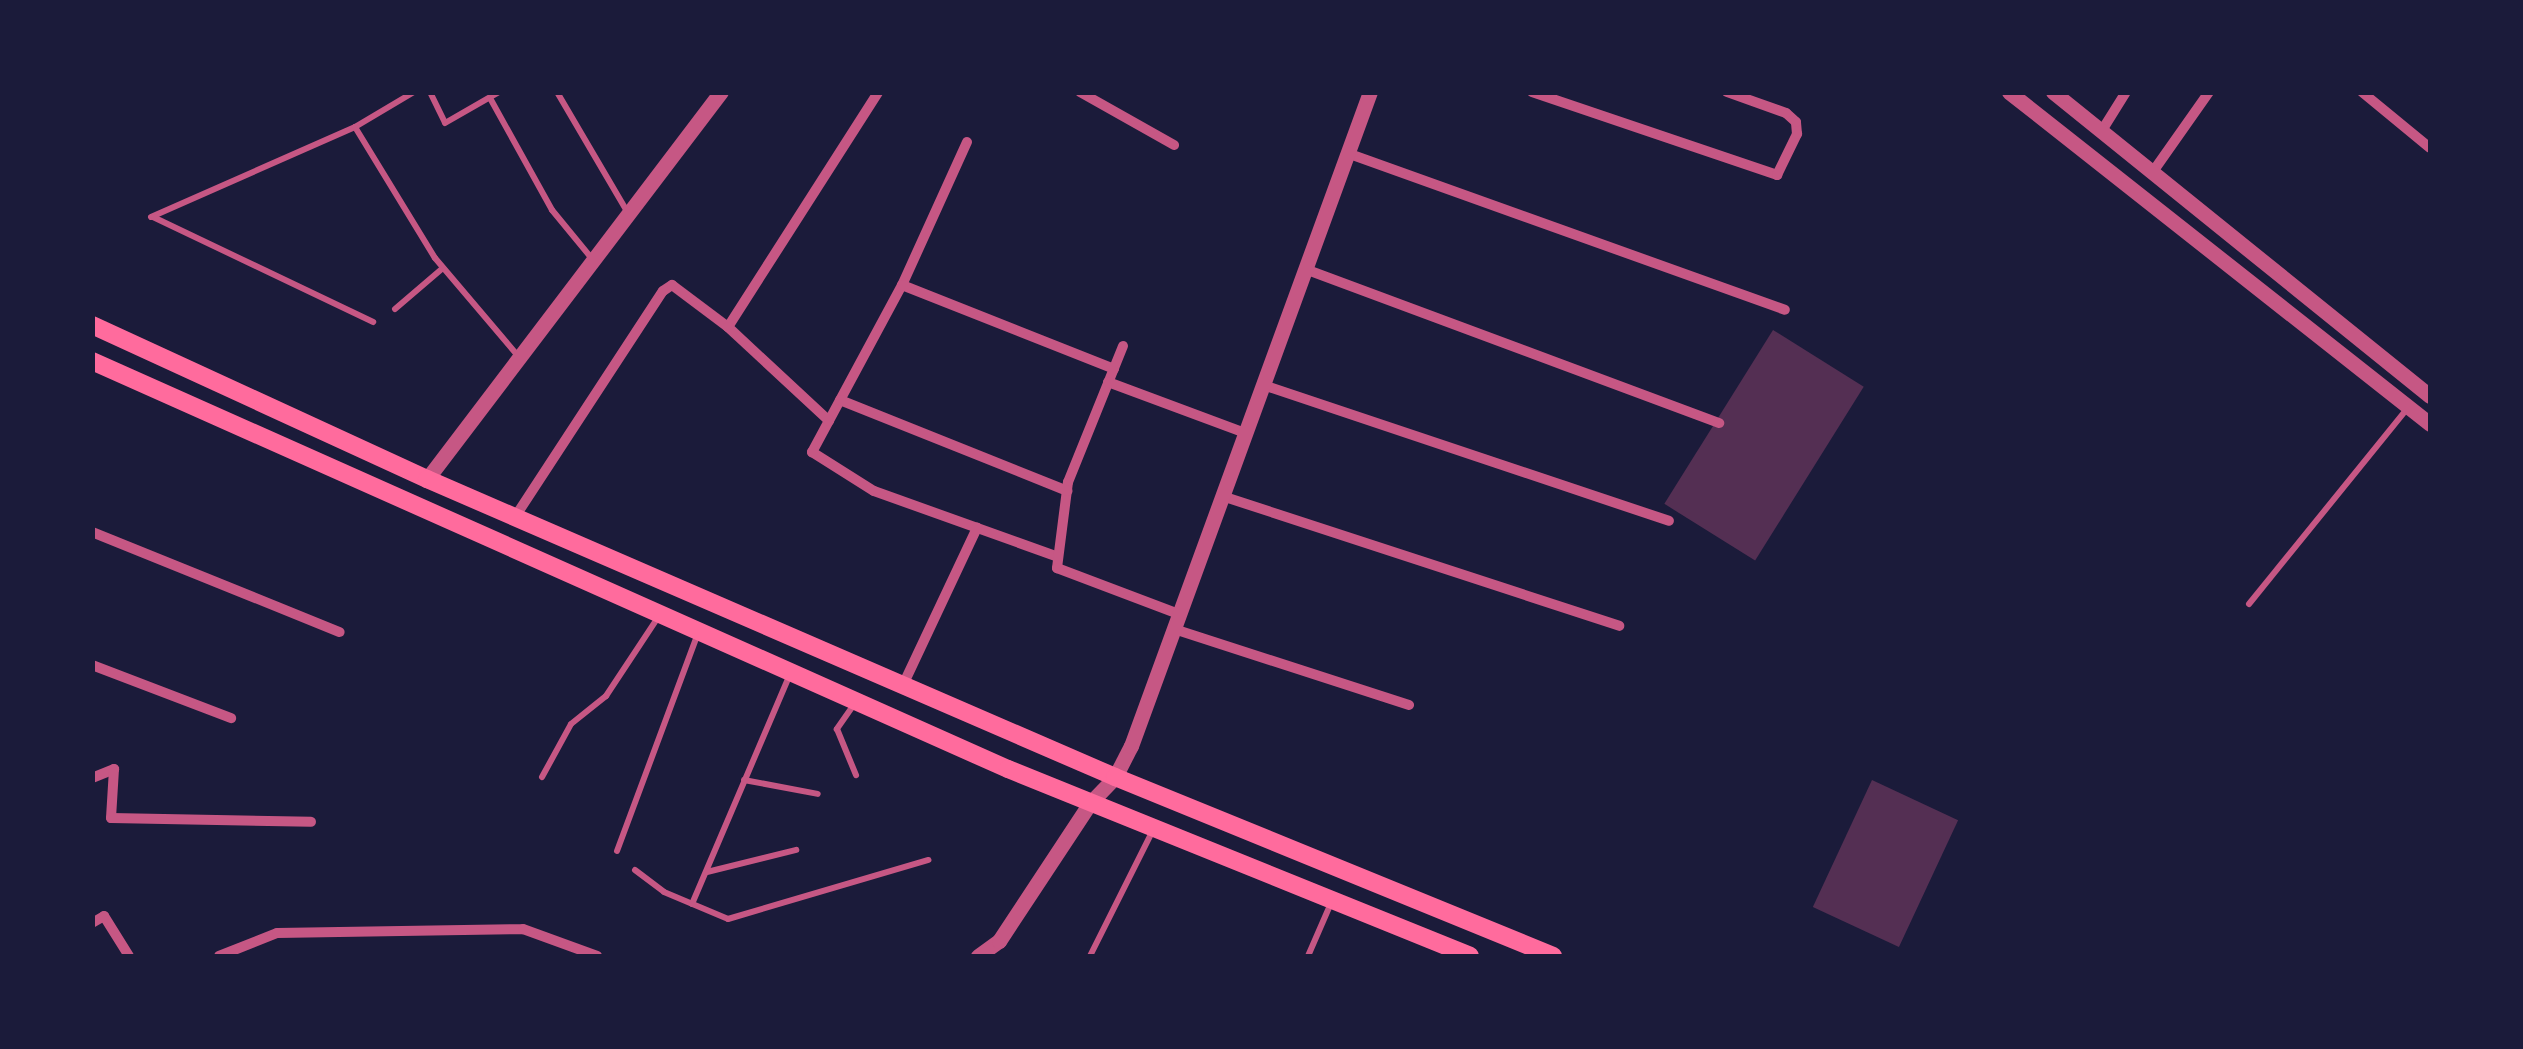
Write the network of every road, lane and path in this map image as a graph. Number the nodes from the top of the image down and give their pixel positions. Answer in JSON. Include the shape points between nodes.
{"nodes":[{"id":1,"x":414,"y":92,"type":"edge"},
{"id":2,"x":430,"y":92,"type":"edge"},
{"id":3,"x":499,"y":92,"type":"edge"},
{"id":4,"x":557,"y":92,"type":"edge"},
{"id":5,"x":721,"y":92,"type":"edge"},
{"id":6,"x":878,"y":92,"type":"edge"},
{"id":7,"x":1080,"y":92,"type":"edge"},
{"id":8,"x":1370,"y":92,"type":"edge"},
{"id":9,"x":1532,"y":92,"type":"edge"},
{"id":10,"x":1727,"y":92,"type":"edge"},
{"id":11,"x":2009,"y":92,"type":"edge"},
{"id":12,"x":2053,"y":92,"type":"edge"},
{"id":13,"x":2126,"y":92,"type":"edge"},
{"id":14,"x":2209,"y":92,"type":"edge"},
{"id":15,"x":2368,"y":95,"type":"edge"},
{"id":16,"x":490,"y":98,"type":"junction"},
{"id":17,"x":355,"y":127,"type":"junction"},
{"id":18,"x":2100,"y":132,"type":"junction"},
{"id":19,"x":967,"y":142,"type":"dead end"},
{"id":20,"x":1174,"y":145,"type":"dead end"},
{"id":21,"x":2430,"y":148,"type":"edge"},
{"id":22,"x":1347,"y":154,"type":"junction"},
{"id":23,"x":2152,"y":174,"type":"junction"},
{"id":24,"x":628,"y":214,"type":"junction"},
{"id":25,"x":593,"y":260,"type":"junction"},
{"id":26,"x":444,"y":268,"type":"junction"},
{"id":27,"x":1305,"y":269,"type":"junction"},
{"id":28,"x":902,"y":285,"type":"junction"},
{"id":29,"x":395,"y":308,"type":"dead end"},
{"id":30,"x":1785,"y":310,"type":"dead end"},
{"id":31,"x":373,"y":322,"type":"dead end"},
{"id":32,"x":92,"y":325,"type":"edge"},
{"id":33,"x":728,"y":327,"type":"junction"},
{"id":34,"x":1123,"y":346,"type":"dead end"},
{"id":35,"x":520,"y":357,"type":"junction"},
{"id":36,"x":92,"y":361,"type":"edge"},
{"id":37,"x":1114,"y":369,"type":"junction"},
{"id":38,"x":1108,"y":382,"type":"junction"},
{"id":39,"x":1263,"y":385,"type":"junction"},
{"id":40,"x":2430,"y":396,"type":"edge"},
{"id":41,"x":840,"y":400,"type":"junction"},
{"id":42,"x":2408,"y":408,"type":"junction"},
{"id":43,"x":829,"y":421,"type":"junction"},
{"id":44,"x":1720,"y":423,"type":"dead end"},
{"id":45,"x":2430,"y":424,"type":"edge"},
{"id":46,"x":1246,"y":433,"type":"junction"},
{"id":47,"x":427,"y":479,"type":"junction"},
{"id":48,"x":1067,"y":491,"type":"junction"},
{"id":49,"x":1222,"y":496,"type":"junction"},
{"id":50,"x":515,"y":517,"type":"junction"},
{"id":51,"x":1670,"y":521,"type":"dead end"},
{"id":52,"x":977,"y":528,"type":"junction"},
{"id":53,"x":92,"y":532,"type":"edge"},
{"id":54,"x":1058,"y":557,"type":"junction"},
{"id":55,"x":2249,"y":604,"type":"dead end"},
{"id":56,"x":659,"y":614,"type":"junction"},
{"id":57,"x":1176,"y":621,"type":"junction"},
{"id":58,"x":1619,"y":626,"type":"dead end"},
{"id":59,"x":340,"y":632,"type":"dead end"},
{"id":60,"x":698,"y":632,"type":"junction"},
{"id":61,"x":92,"y":665,"type":"edge"},
{"id":62,"x":790,"y":673,"type":"junction"},
{"id":63,"x":903,"y":685,"type":"junction"},
{"id":64,"x":856,"y":702,"type":"junction"},
{"id":65,"x":1409,"y":705,"type":"dead end"},
{"id":66,"x":231,"y":718,"type":"dead end"},
{"id":67,"x":856,"y":776,"type":"dead end"},
{"id":68,"x":1115,"y":776,"type":"junction"},
{"id":69,"x":542,"y":777,"type":"dead end"},
{"id":70,"x":92,"y":778,"type":"edge"},
{"id":71,"x":744,"y":780,"type":"junction"},
{"id":72,"x":818,"y":794,"type":"dead end"},
{"id":73,"x":1090,"y":802,"type":"junction"},
{"id":74,"x":311,"y":822,"type":"dead end"},
{"id":75,"x":1155,"y":828,"type":"junction"},
{"id":76,"x":617,"y":850,"type":"dead end"},
{"id":77,"x":796,"y":850,"type":"dead end"},
{"id":78,"x":929,"y":860,"type":"dead end"},
{"id":79,"x":635,"y":870,"type":"dead end"},
{"id":80,"x":706,"y":872,"type":"junction"},
{"id":81,"x":1333,"y":899,"type":"junction"},
{"id":82,"x":692,"y":904,"type":"junction"},
{"id":83,"x":92,"y":924,"type":"edge"},
{"id":84,"x":128,"y":956,"type":"edge"},
{"id":85,"x":219,"y":956,"type":"edge"},
{"id":86,"x":596,"y":956,"type":"edge"},
{"id":87,"x":978,"y":956,"type":"edge"},
{"id":88,"x":1090,"y":956,"type":"edge"},
{"id":89,"x":1308,"y":956,"type":"edge"},
{"id":90,"x":1470,"y":956,"type":"edge"},
{"id":91,"x":1553,"y":956,"type":"edge"}],
"edges":[{"from":1,"to":17,"type":"lane"},
{"from":2,"to":16,"type":"lane","via":[[445,123]]},
{"from":3,"to":16,"type":"lane"},
{"from":4,"to":24,"type":"lane"},
{"from":5,"to":24,"type":"street"},
{"from":6,"to":33,"type":"street"},
{"from":7,"to":20,"type":"street"},
{"from":8,"to":22,"type":"street"},
{"from":9,"to":10,"type":"street","via":[[1777,174],[1798,134],[1796,122]]},
{"from":11,"to":42,"type":"street"},
{"from":12,"to":18,"type":"street"},
{"from":13,"to":18,"type":"street"},
{"from":14,"to":23,"type":"street"},
{"from":15,"to":21,"type":"street"},
{"from":16,"to":25,"type":"lane","via":[[552,210]]},
{"from":17,"to":26,"type":"lane"},
{"from":17,"to":31,"type":"lane","via":[[152,216]]},
{"from":18,"to":23,"type":"street"},
{"from":19,"to":28,"type":"street"},
{"from":22,"to":27,"type":"street"},
{"from":22,"to":30,"type":"street"},
{"from":23,"to":40,"type":"street"},
{"from":24,"to":25,"type":"street"},
{"from":25,"to":35,"type":"street"},
{"from":26,"to":29,"type":"lane"},
{"from":26,"to":35,"type":"lane"},
{"from":27,"to":39,"type":"street"},
{"from":27,"to":44,"type":"street"},
{"from":28,"to":37,"type":"street"},
{"from":28,"to":41,"type":"street"},
{"from":32,"to":47,"type":"main road"},
{"from":33,"to":43,"type":"street"},
{"from":33,"to":50,"type":"street","via":[[682,288],[662,291]]},
{"from":34,"to":37,"type":"street"},
{"from":35,"to":47,"type":"street"},
{"from":36,"to":56,"type":"main road"},
{"from":37,"to":38,"type":"street"},
{"from":38,"to":46,"type":"street"},
{"from":38,"to":48,"type":"street"},
{"from":39,"to":46,"type":"street"},
{"from":39,"to":51,"type":"street"},
{"from":41,"to":43,"type":"street"},
{"from":41,"to":48,"type":"street"},
{"from":42,"to":45,"type":"street"},
{"from":42,"to":55,"type":"lane"},
{"from":43,"to":52,"type":"street","via":[[812,452],[874,491]]},
{"from":46,"to":49,"type":"street"},
{"from":47,"to":50,"type":"main road"},
{"from":48,"to":54,"type":"street"},
{"from":49,"to":57,"type":"street"},
{"from":49,"to":58,"type":"street"},
{"from":50,"to":63,"type":"main road"},
{"from":52,"to":54,"type":"street"},
{"from":52,"to":63,"type":"street"},
{"from":53,"to":59,"type":"street"},
{"from":54,"to":57,"type":"street","via":[[1057,568]]},
{"from":56,"to":60,"type":"main road"},
{"from":56,"to":69,"type":"lane","via":[[606,696],[571,724]]},
{"from":57,"to":65,"type":"street"},
{"from":57,"to":68,"type":"street"},
{"from":60,"to":62,"type":"main road"},
{"from":60,"to":76,"type":"lane"},
{"from":61,"to":66,"type":"street"},
{"from":62,"to":64,"type":"main road"},
{"from":62,"to":71,"type":"lane"},
{"from":63,"to":68,"type":"main road"},
{"from":64,"to":67,"type":"lane","via":[[838,729]]},
{"from":64,"to":73,"type":"main road"},
{"from":68,"to":73,"type":"street"},
{"from":68,"to":91,"type":"main road"},
{"from":70,"to":74,"type":"street","via":[[114,770],[111,818]]},
{"from":71,"to":72,"type":"lane"},
{"from":71,"to":80,"type":"lane"},
{"from":73,"to":75,"type":"main road"},
{"from":73,"to":87,"type":"street","via":[[999,941]]},
{"from":75,"to":81,"type":"main road"},
{"from":75,"to":88,"type":"lane"},
{"from":77,"to":80,"type":"lane"},
{"from":78,"to":82,"type":"lane","via":[[728,919]]},
{"from":79,"to":82,"type":"lane"},
{"from":80,"to":82,"type":"lane"},
{"from":81,"to":89,"type":"lane"},
{"from":81,"to":90,"type":"main road"},
{"from":83,"to":84,"type":"street","via":[[104,916]]},
{"from":85,"to":86,"type":"street","via":[[277,934],[522,928]]}]}
